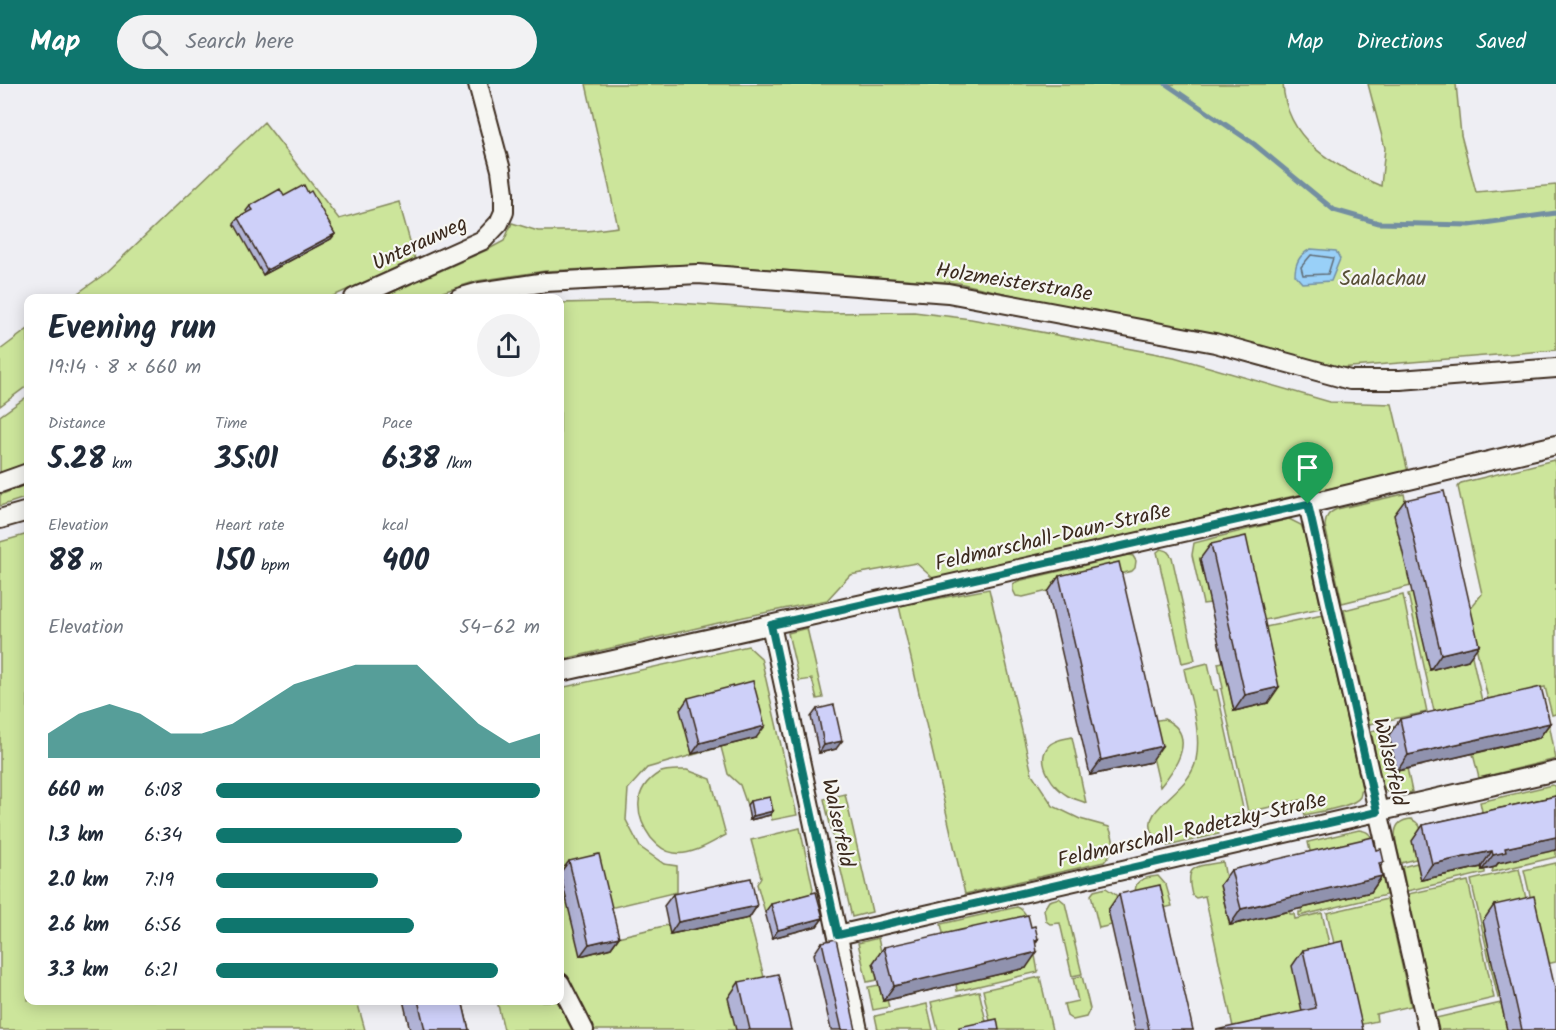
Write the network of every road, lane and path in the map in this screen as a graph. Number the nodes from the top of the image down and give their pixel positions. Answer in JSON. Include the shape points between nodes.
{"nodes":[{"id":1,"x":478,"y":84,"type":"edge"},
{"id":2,"x":363,"y":294,"type":"edge"},
{"id":3,"x":473,"y":294,"type":"edge"},
{"id":4,"x":1556,"y":368,"type":"edge"},
{"id":5,"x":1556,"y":446,"type":"edge"},
{"id":6,"x":24,"y":474,"type":"edge"},
{"id":7,"x":0,"y":483,"type":"edge"},
{"id":8,"x":1308,"y":504,"type":"junction"},
{"id":9,"x":24,"y":512,"type":"edge"},
{"id":10,"x":0,"y":519,"type":"edge"},
{"id":11,"x":771,"y":625,"type":"junction"},
{"id":12,"x":564,"y":671,"type":"edge"},
{"id":13,"x":1556,"y":771,"type":"edge"},
{"id":14,"x":1377,"y":812,"type":"junction"},
{"id":15,"x":838,"y":935,"type":"junction"},
{"id":16,"x":564,"y":991,"type":"edge"},
{"id":17,"x":584,"y":1030,"type":"edge"},
{"id":18,"x":858,"y":1030,"type":"edge"},
{"id":19,"x":1428,"y":1030,"type":"edge"}],
"edges":[{"from":1,"to":2,"type":"street","name":"Unterauweg","via":[[501,170],[504,212],[500,223],[483,240]]},
{"from":3,"to":4,"type":"street","name":"Holzmeisterstraße","via":[[546,282],[698,274],[948,293],[1215,343],[1350,380]]},
{"from":5,"to":8,"type":"street","name":"Feldmarschall-Daun-Straße"},
{"from":6,"to":7,"type":"street"},
{"from":8,"to":11,"type":"street","name":"Feldmarschall-Daun-Straße"},
{"from":8,"to":14,"type":"street","name":"Walserfeld"},
{"from":9,"to":10,"type":"street"},
{"from":11,"to":12,"type":"street","name":"Feldmarschall-Daun-Straße"},
{"from":11,"to":15,"type":"street","name":"Walserfeld"},
{"from":13,"to":14,"type":"street","name":"Feldmarschall-Radetzky-Straße"},
{"from":14,"to":15,"type":"street","name":"Feldmarschall-Radetzky-Straße"},
{"from":14,"to":19,"type":"street","name":"Walserfeld"},
{"from":15,"to":18,"type":"street","name":"Walserfeld"},
{"from":16,"to":17,"type":"street"}]}
